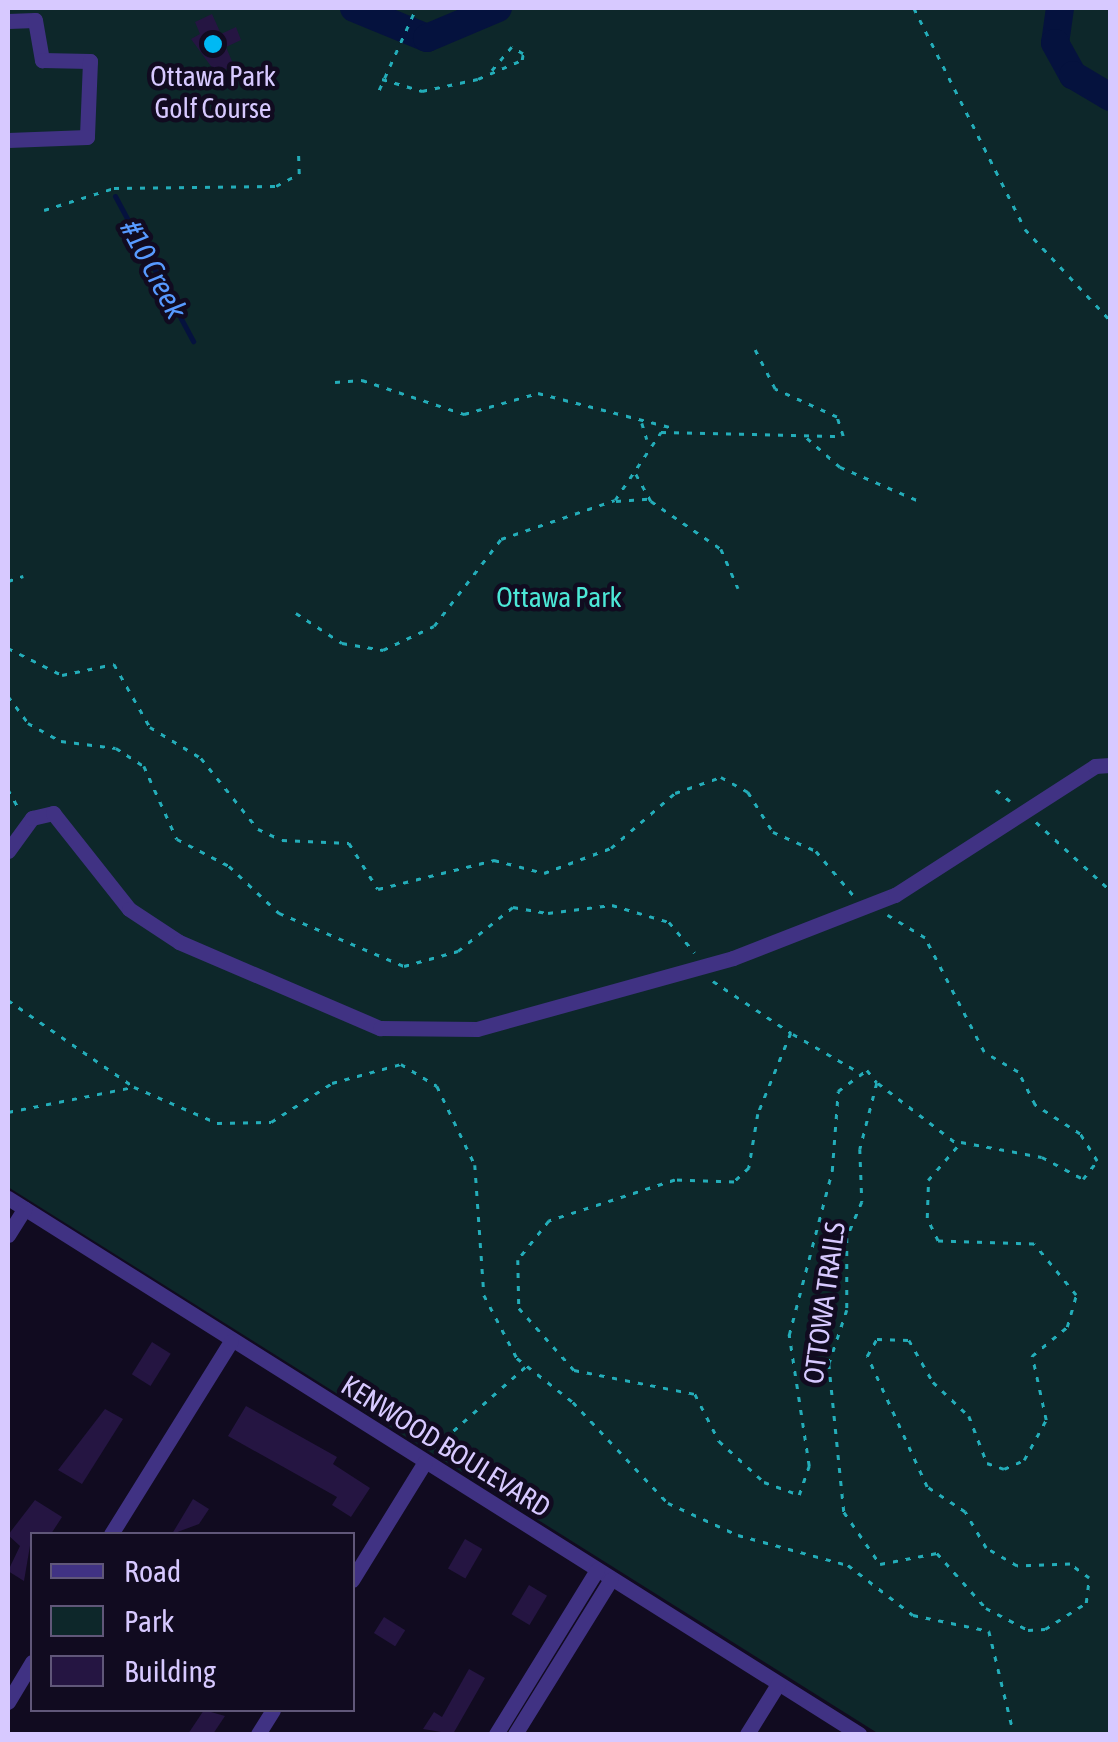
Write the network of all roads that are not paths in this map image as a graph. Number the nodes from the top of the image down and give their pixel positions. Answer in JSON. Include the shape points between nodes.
{"nodes":[{"id":1,"x":8,"y":22,"type":"edge"},
{"id":2,"x":8,"y":140,"type":"edge"},
{"id":3,"x":1110,"y":765,"type":"edge"},
{"id":4,"x":8,"y":851,"type":"edge"},
{"id":5,"x":8,"y":1198,"type":"edge"},
{"id":6,"x":24,"y":1209,"type":"junction"},
{"id":7,"x":8,"y":1235,"type":"edge"},
{"id":8,"x":231,"y":1341,"type":"junction"},
{"id":9,"x":425,"y":1462,"type":"junction"},
{"id":10,"x":112,"y":1532,"type":"edge"},
{"id":11,"x":604,"y":1574,"type":"junction"},
{"id":12,"x":355,"y":1575,"type":"edge"},
{"id":13,"x":30,"y":1665,"type":"edge"},
{"id":14,"x":778,"y":1684,"type":"junction"},
{"id":15,"x":8,"y":1702,"type":"edge"},
{"id":16,"x":272,"y":1712,"type":"edge"},
{"id":17,"x":258,"y":1734,"type":"edge"},
{"id":18,"x":496,"y":1734,"type":"edge"},
{"id":19,"x":515,"y":1734,"type":"edge"},
{"id":20,"x":747,"y":1734,"type":"edge"},
{"id":21,"x":859,"y":1734,"type":"edge"}],
"edges":[{"from":1,"to":2,"type":"street","via":[[35,20],[42,60],[90,61],[88,137]]},
{"from":3,"to":4,"type":"street","via":[[1095,766],[865,907],[704,966],[477,1028],[380,1028],[179,942],[129,909],[53,813],[26,824]]},
{"from":5,"to":6,"type":"street","name":"KENWOOD BOULEVARD"},
{"from":6,"to":7,"type":"street"},
{"from":6,"to":8,"type":"street","name":"KENWOOD BOULEVARD"},
{"from":8,"to":9,"type":"street","name":"KENWOOD BOULEVARD"},
{"from":8,"to":10,"type":"street"},
{"from":9,"to":11,"type":"street","name":"KENWOOD BOULEVARD"},
{"from":9,"to":12,"type":"street"},
{"from":11,"to":14,"type":"street","name":"KENWOOD BOULEVARD"},
{"from":11,"to":18,"type":"street"},
{"from":11,"to":19,"type":"street"},
{"from":13,"to":15,"type":"street"},
{"from":14,"to":20,"type":"street"},
{"from":14,"to":21,"type":"street","name":"KENWOOD BOULEVARD"},
{"from":16,"to":17,"type":"street"}]}
